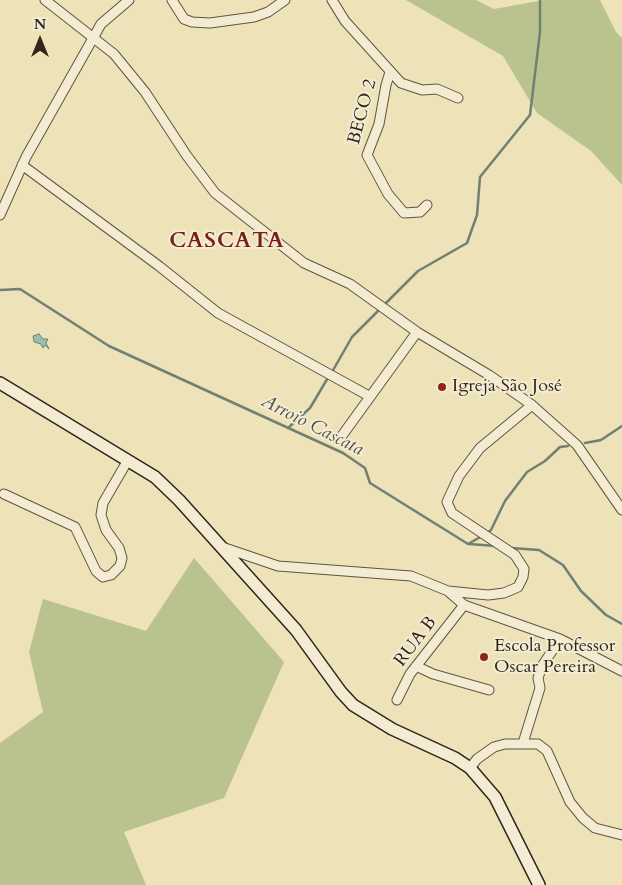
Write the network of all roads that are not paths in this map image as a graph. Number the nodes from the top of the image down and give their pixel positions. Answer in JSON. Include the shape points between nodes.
{"nodes":[{"id":1,"x":45,"y":0,"type":"edge"},
{"id":2,"x":129,"y":0,"type":"edge"},
{"id":3,"x":172,"y":0,"type":"edge"},
{"id":4,"x":285,"y":0,"type":"edge"},
{"id":5,"x":332,"y":0,"type":"edge"},
{"id":6,"x":95,"y":37,"type":"junction"},
{"id":7,"x":390,"y":72,"type":"junction"},
{"id":8,"x":458,"y":98,"type":"dead end"},
{"id":9,"x":22,"y":165,"type":"junction"},
{"id":10,"x":427,"y":205,"type":"dead end"},
{"id":11,"x":0,"y":215,"type":"edge"},
{"id":12,"x":417,"y":332,"type":"junction"},
{"id":13,"x":0,"y":383,"type":"edge"},
{"id":14,"x":369,"y":396,"type":"junction"},
{"id":15,"x":532,"y":405,"type":"junction"},
{"id":16,"x":341,"y":437,"type":"dead end"},
{"id":17,"x":128,"y":460,"type":"junction"},
{"id":18,"x":4,"y":494,"type":"dead end"},
{"id":19,"x":622,"y":510,"type":"edge"},
{"id":20,"x":220,"y":546,"type":"junction"},
{"id":21,"x":448,"y":592,"type":"junction"},
{"id":22,"x":464,"y":605,"type":"junction"},
{"id":23,"x":560,"y":640,"type":"junction"},
{"id":24,"x":416,"y":666,"type":"junction"},
{"id":25,"x":622,"y":671,"type":"edge"},
{"id":26,"x":488,"y":690,"type":"dead end"},
{"id":27,"x":397,"y":700,"type":"dead end"},
{"id":28,"x":523,"y":742,"type":"junction"},
{"id":29,"x":470,"y":768,"type":"junction"},
{"id":30,"x":622,"y":835,"type":"edge"},
{"id":31,"x":539,"y":885,"type":"edge"}],
"edges":[{"from":1,"to":6,"type":"street"},
{"from":2,"to":6,"type":"street","via":[[102,24]]},
{"from":3,"to":4,"type":"street","via":[[184,18],[210,23],[254,17]]},
{"from":5,"to":7,"type":"street","via":[[345,21]]},
{"from":6,"to":9,"type":"street"},
{"from":6,"to":12,"type":"street","via":[[114,54],[145,92],[186,156],[215,193],[304,263],[350,284]]},
{"from":7,"to":8,"type":"street","via":[[401,84],[422,90],[437,89]]},
{"from":7,"to":10,"type":"street","name":"BECO 2","via":[[379,124],[367,155],[388,194],[404,213],[420,212]]},
{"from":9,"to":11,"type":"street"},
{"from":9,"to":14,"type":"street","via":[[218,313]]},
{"from":12,"to":14,"type":"street"},
{"from":12,"to":15,"type":"street"},
{"from":13,"to":17,"type":"main road"},
{"from":14,"to":16,"type":"street"},
{"from":15,"to":19,"type":"street","via":[[577,445]]},
{"from":15,"to":21,"type":"street","via":[[480,448],[459,476],[447,502],[452,513],[514,555],[524,569],[523,577],[518,587],[504,593]]},
{"from":17,"to":18,"type":"street","via":[[103,503],[101,515],[122,558],[120,566],[111,575],[103,576],[96,571],[75,527]]},
{"from":17,"to":20,"type":"main road","via":[[155,477]]},
{"from":20,"to":21,"type":"street","via":[[278,566],[411,576]]},
{"from":20,"to":29,"type":"main road","via":[[296,630],[353,705],[392,729]]},
{"from":21,"to":22,"type":"street"},
{"from":22,"to":23,"type":"street"},
{"from":22,"to":24,"type":"street","name":"RUA B"},
{"from":23,"to":25,"type":"street"},
{"from":23,"to":28,"type":"street","via":[[542,666],[538,678],[540,688]]},
{"from":24,"to":26,"type":"street"},
{"from":24,"to":27,"type":"street","name":"RUA B"},
{"from":28,"to":29,"type":"street","via":[[494,748]]},
{"from":28,"to":30,"type":"street","via":[[538,744],[547,751],[566,795],[583,818],[596,828]]},
{"from":29,"to":31,"type":"main road","via":[[495,797]]}]}
